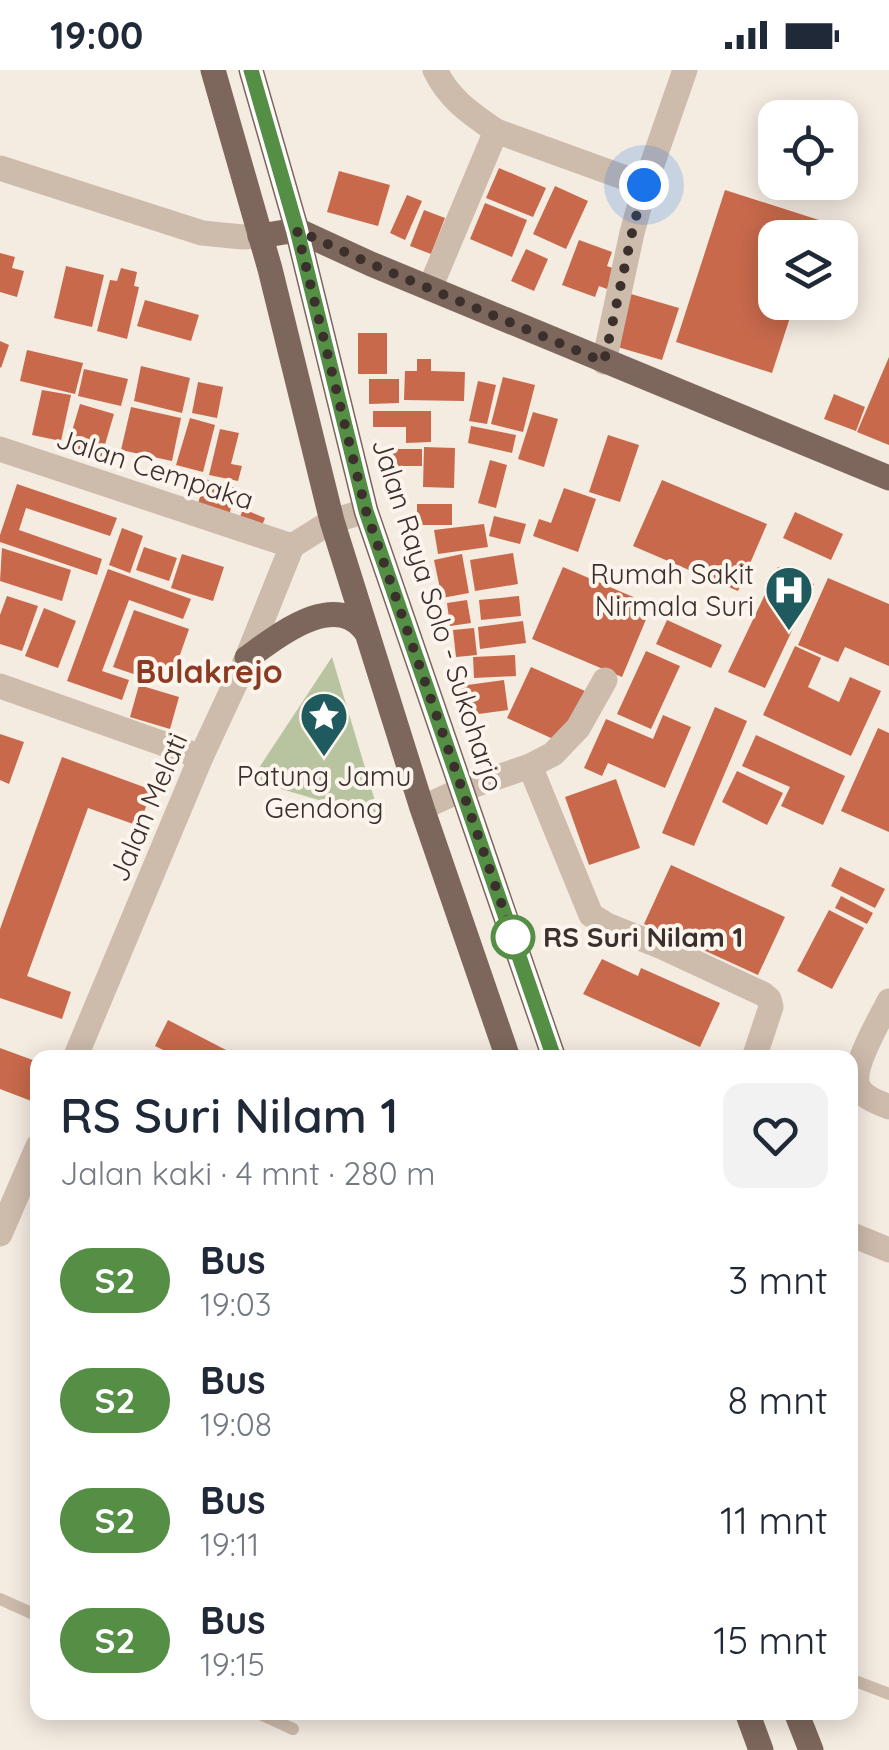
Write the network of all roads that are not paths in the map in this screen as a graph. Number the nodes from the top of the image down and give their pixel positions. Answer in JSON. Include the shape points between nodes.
{"nodes":[{"id":1,"x":213,"y":70,"type":"edge"},
{"id":2,"x":251,"y":70,"type":"edge"},
{"id":3,"x":436,"y":70,"type":"edge"},
{"id":4,"x":686,"y":70,"type":"edge"},
{"id":5,"x":496,"y":131,"type":"junction"},
{"id":6,"x":0,"y":168,"type":"edge"},
{"id":7,"x":644,"y":185,"type":"junction"},
{"id":8,"x":297,"y":230,"type":"junction"},
{"id":9,"x":251,"y":236,"type":"junction"},
{"id":10,"x":430,"y":288,"type":"junction"},
{"id":11,"x":604,"y":362,"type":"junction"},
{"id":12,"x":0,"y":449,"type":"edge"},
{"id":13,"x":889,"y":478,"type":"edge"},
{"id":14,"x":366,"y":511,"type":"junction"},
{"id":15,"x":332,"y":520,"type":"junction"},
{"id":16,"x":292,"y":546,"type":"junction"},
{"id":17,"x":370,"y":637,"type":"junction"},
{"id":18,"x":247,"y":658,"type":"junction"},
{"id":19,"x":605,"y":680,"type":"dead end"},
{"id":20,"x":0,"y":686,"type":"edge"},
{"id":21,"x":201,"y":757,"type":"junction"},
{"id":22,"x":530,"y":766,"type":"junction"},
{"id":23,"x":463,"y":789,"type":"junction"},
{"id":24,"x":422,"y":808,"type":"junction"},
{"id":25,"x":889,"y":1002,"type":"edge"},
{"id":26,"x":78,"y":1050,"type":"edge"},
{"id":27,"x":505,"y":1050,"type":"edge"},
{"id":28,"x":551,"y":1050,"type":"edge"},
{"id":29,"x":757,"y":1050,"type":"edge"},
{"id":30,"x":858,"y":1067,"type":"edge"},
{"id":31,"x":858,"y":1088,"type":"edge"},
{"id":32,"x":889,"y":1107,"type":"edge"},
{"id":33,"x":30,"y":1165,"type":"edge"},
{"id":34,"x":0,"y":1234,"type":"edge"},
{"id":35,"x":858,"y":1237,"type":"edge"},
{"id":36,"x":889,"y":1250,"type":"edge"},
{"id":37,"x":0,"y":1600,"type":"edge"},
{"id":38,"x":30,"y":1613,"type":"edge"},
{"id":39,"x":858,"y":1682,"type":"edge"},
{"id":40,"x":889,"y":1694,"type":"edge"},
{"id":41,"x":273,"y":1720,"type":"edge"},
{"id":42,"x":750,"y":1720,"type":"edge"},
{"id":43,"x":799,"y":1720,"type":"edge"},
{"id":44,"x":293,"y":1729,"type":"dead end"},
{"id":45,"x":761,"y":1750,"type":"edge"},
{"id":46,"x":811,"y":1750,"type":"edge"}],
"edges":[{"from":1,"to":9,"type":"main road"},
{"from":2,"to":8,"type":"main road","name":"Jalan Raya Solo - Sukoharjo"},
{"from":3,"to":5,"type":"street","via":[[458,105]]},
{"from":4,"to":7,"type":"street"},
{"from":5,"to":7,"type":"street"},
{"from":5,"to":10,"type":"street"},
{"from":6,"to":9,"type":"street","via":[[202,233]]},
{"from":7,"to":11,"type":"street"},
{"from":8,"to":9,"type":"main road"},
{"from":8,"to":10,"type":"main road"},
{"from":8,"to":14,"type":"main road","name":"Jalan Raya Solo - Sukoharjo"},
{"from":9,"to":15,"type":"main road"},
{"from":10,"to":11,"type":"main road"},
{"from":11,"to":13,"type":"main road"},
{"from":12,"to":16,"type":"street","name":"Jalan Cempaka"},
{"from":14,"to":15,"type":"street"},
{"from":14,"to":23,"type":"main road","name":"Jalan Raya Solo - Sukoharjo"},
{"from":15,"to":16,"type":"street"},
{"from":15,"to":17,"type":"main road"},
{"from":16,"to":18,"type":"street","name":"Jalan Melati"},
{"from":17,"to":18,"type":"main road","via":[[351,616],[324,616],[284,632]]},
{"from":17,"to":24,"type":"main road"},
{"from":18,"to":21,"type":"street","name":"Jalan Melati"},
{"from":19,"to":22,"type":"street","via":[[578,728]]},
{"from":20,"to":21,"type":"street"},
{"from":21,"to":26,"type":"street","name":"Jalan Melati"},
{"from":22,"to":23,"type":"street"},
{"from":22,"to":29,"type":"street","via":[[591,914],[763,994],[771,1007]]},
{"from":23,"to":24,"type":"street"},
{"from":23,"to":28,"type":"main road","name":"Jalan Raya Solo - Sukoharjo"},
{"from":24,"to":27,"type":"main road"},
{"from":25,"to":30,"type":"street"},
{"from":31,"to":32,"type":"street"},
{"from":33,"to":34,"type":"street"},
{"from":35,"to":36,"type":"street"},
{"from":37,"to":38,"type":"lane"},
{"from":39,"to":40,"type":"lane"},
{"from":41,"to":44,"type":"lane"},
{"from":42,"to":45,"type":"main road"},
{"from":43,"to":46,"type":"main road"}]}
